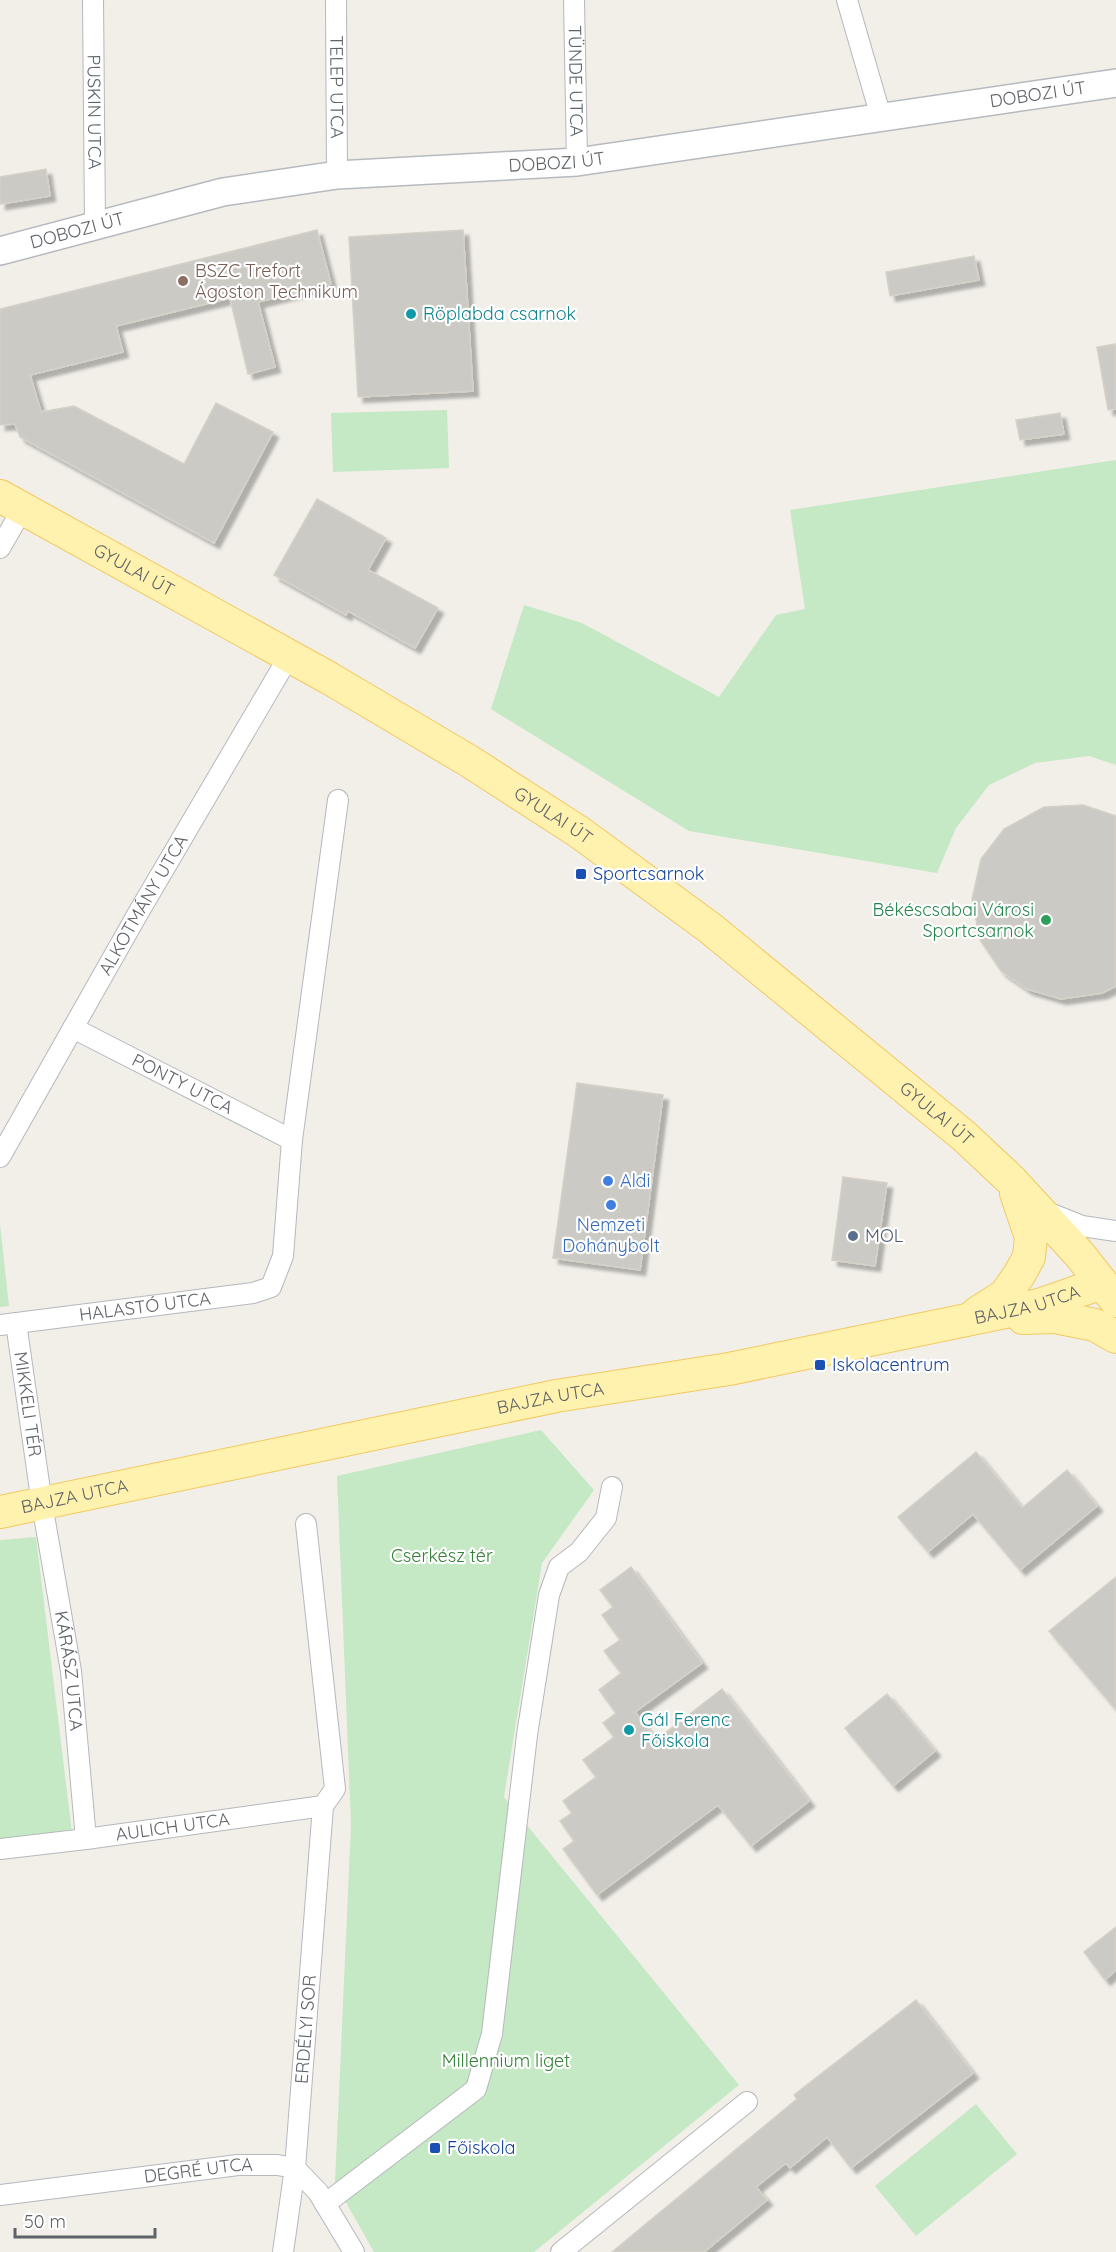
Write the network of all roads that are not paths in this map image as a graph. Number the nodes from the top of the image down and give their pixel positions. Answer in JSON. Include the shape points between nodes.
{"nodes":[{"id":1,"x":93,"y":0,"type":"edge"},
{"id":2,"x":336,"y":0,"type":"edge"},
{"id":3,"x":574,"y":0,"type":"edge"},
{"id":4,"x":847,"y":0,"type":"edge"},
{"id":5,"x":1116,"y":83,"type":"edge"},
{"id":6,"x":881,"y":117,"type":"junction"},
{"id":7,"x":577,"y":162,"type":"junction"},
{"id":8,"x":337,"y":175,"type":"junction"},
{"id":9,"x":95,"y":225,"type":"junction"},
{"id":10,"x":0,"y":251,"type":"edge"},
{"id":11,"x":11,"y":502,"type":"edge"},
{"id":12,"x":0,"y":548,"type":"edge"},
{"id":13,"x":289,"y":656,"type":"junction"},
{"id":14,"x":338,"y":800,"type":"dead end"},
{"id":15,"x":73,"y":1028,"type":"junction"},
{"id":16,"x":292,"y":1140,"type":"junction"},
{"id":17,"x":0,"y":1157,"type":"edge"},
{"id":18,"x":1012,"y":1181,"type":"junction"},
{"id":19,"x":1036,"y":1208,"type":"junction"},
{"id":20,"x":1116,"y":1232,"type":"edge"},
{"id":21,"x":1111,"y":1285,"type":"edge"},
{"id":22,"x":966,"y":1320,"type":"junction"},
{"id":23,"x":8,"y":1324,"type":"edge"},
{"id":24,"x":1116,"y":1336,"type":"edge"},
{"id":25,"x":612,"y":1487,"type":"dead end"},
{"id":26,"x":42,"y":1504,"type":"junction"},
{"id":27,"x":0,"y":1512,"type":"edge"},
{"id":28,"x":306,"y":1524,"type":"dead end"},
{"id":29,"x":323,"y":1806,"type":"junction"},
{"id":30,"x":86,"y":1839,"type":"junction"},
{"id":31,"x":0,"y":1849,"type":"edge"},
{"id":32,"x":747,"y":2102,"type":"dead end"},
{"id":33,"x":295,"y":2168,"type":"junction"},
{"id":34,"x":0,"y":2195,"type":"edge"},
{"id":35,"x":326,"y":2204,"type":"junction"},
{"id":36,"x":284,"y":2252,"type":"edge"},
{"id":37,"x":354,"y":2252,"type":"edge"},
{"id":38,"x":561,"y":2252,"type":"edge"}],
"edges":[{"from":1,"to":9,"type":"street","name":"PUSKIN UTCA"},
{"from":2,"to":8,"type":"street","name":"TELEP UTCA"},
{"from":3,"to":7,"type":"street","name":"TÜNDE UTCA"},
{"from":4,"to":6,"type":"street"},
{"from":5,"to":6,"type":"main road","name":"DOBOZI ÚT"},
{"from":6,"to":7,"type":"main road","name":"DOBOZI ÚT"},
{"from":7,"to":8,"type":"main road","name":"DOBOZI ÚT"},
{"from":8,"to":9,"type":"main road","name":"DOBOZI ÚT","via":[[223,192]]},
{"from":9,"to":10,"type":"main road","name":"DOBOZI ÚT"},
{"from":11,"to":12,"type":"street"},
{"from":11,"to":13,"type":"main road","name":"GYULAI ÚT"},
{"from":13,"to":15,"type":"street","name":"ALKOTMÁNY UTCA"},
{"from":13,"to":18,"type":"main road","name":"GYULAI ÚT","via":[[469,761],[579,832],[710,928],[964,1136]]},
{"from":14,"to":16,"type":"street"},
{"from":15,"to":16,"type":"street","name":"PONTY UTCA"},
{"from":15,"to":17,"type":"street","name":"ALKOTMÁNY UTCA"},
{"from":16,"to":23,"type":"street","name":"HALASTÓ UTCA","via":[[283,1256],[272,1287],[253,1293]]},
{"from":18,"to":19,"type":"main road","name":"GYULAI ÚT"},
{"from":18,"to":22,"type":"main road","via":[[1031,1237],[1029,1257],[1005,1295]]},
{"from":19,"to":20,"type":"street","via":[[1082,1226]]},
{"from":19,"to":21,"type":"main road","name":"GYULAI ÚT"},
{"from":21,"to":22,"type":"main road","name":"BAJZA UTCA"},
{"from":22,"to":24,"type":"main road","via":[[1055,1317],[1095,1325]]},
{"from":22,"to":26,"type":"main road","name":"BAJZA UTCA","via":[[729,1369],[556,1396]]},
{"from":23,"to":26,"type":"street","name":"MIKKELI TÉR"},
{"from":25,"to":35,"type":"street","via":[[606,1518],[579,1552],[560,1567],[549,1595],[527,1735],[492,2034],[476,2089]]},
{"from":26,"to":27,"type":"main road","name":"BAJZA UTCA"},
{"from":26,"to":30,"type":"street","name":"KÁRÁSZ UTCA","via":[[70,1671]]},
{"from":28,"to":29,"type":"street","via":[[335,1789]]},
{"from":29,"to":30,"type":"street","name":"AULICH UTCA"},
{"from":29,"to":33,"type":"street","name":"ERDÉLYI SOR"},
{"from":30,"to":31,"type":"street","name":"AULICH UTCA"},
{"from":32,"to":38,"type":"street"},
{"from":33,"to":34,"type":"street","name":"DEGRÉ UTCA","via":[[238,2165]]},
{"from":33,"to":35,"type":"street"},
{"from":33,"to":36,"type":"street","name":"ERDÉLYI SOR"},
{"from":35,"to":37,"type":"street"}]}
